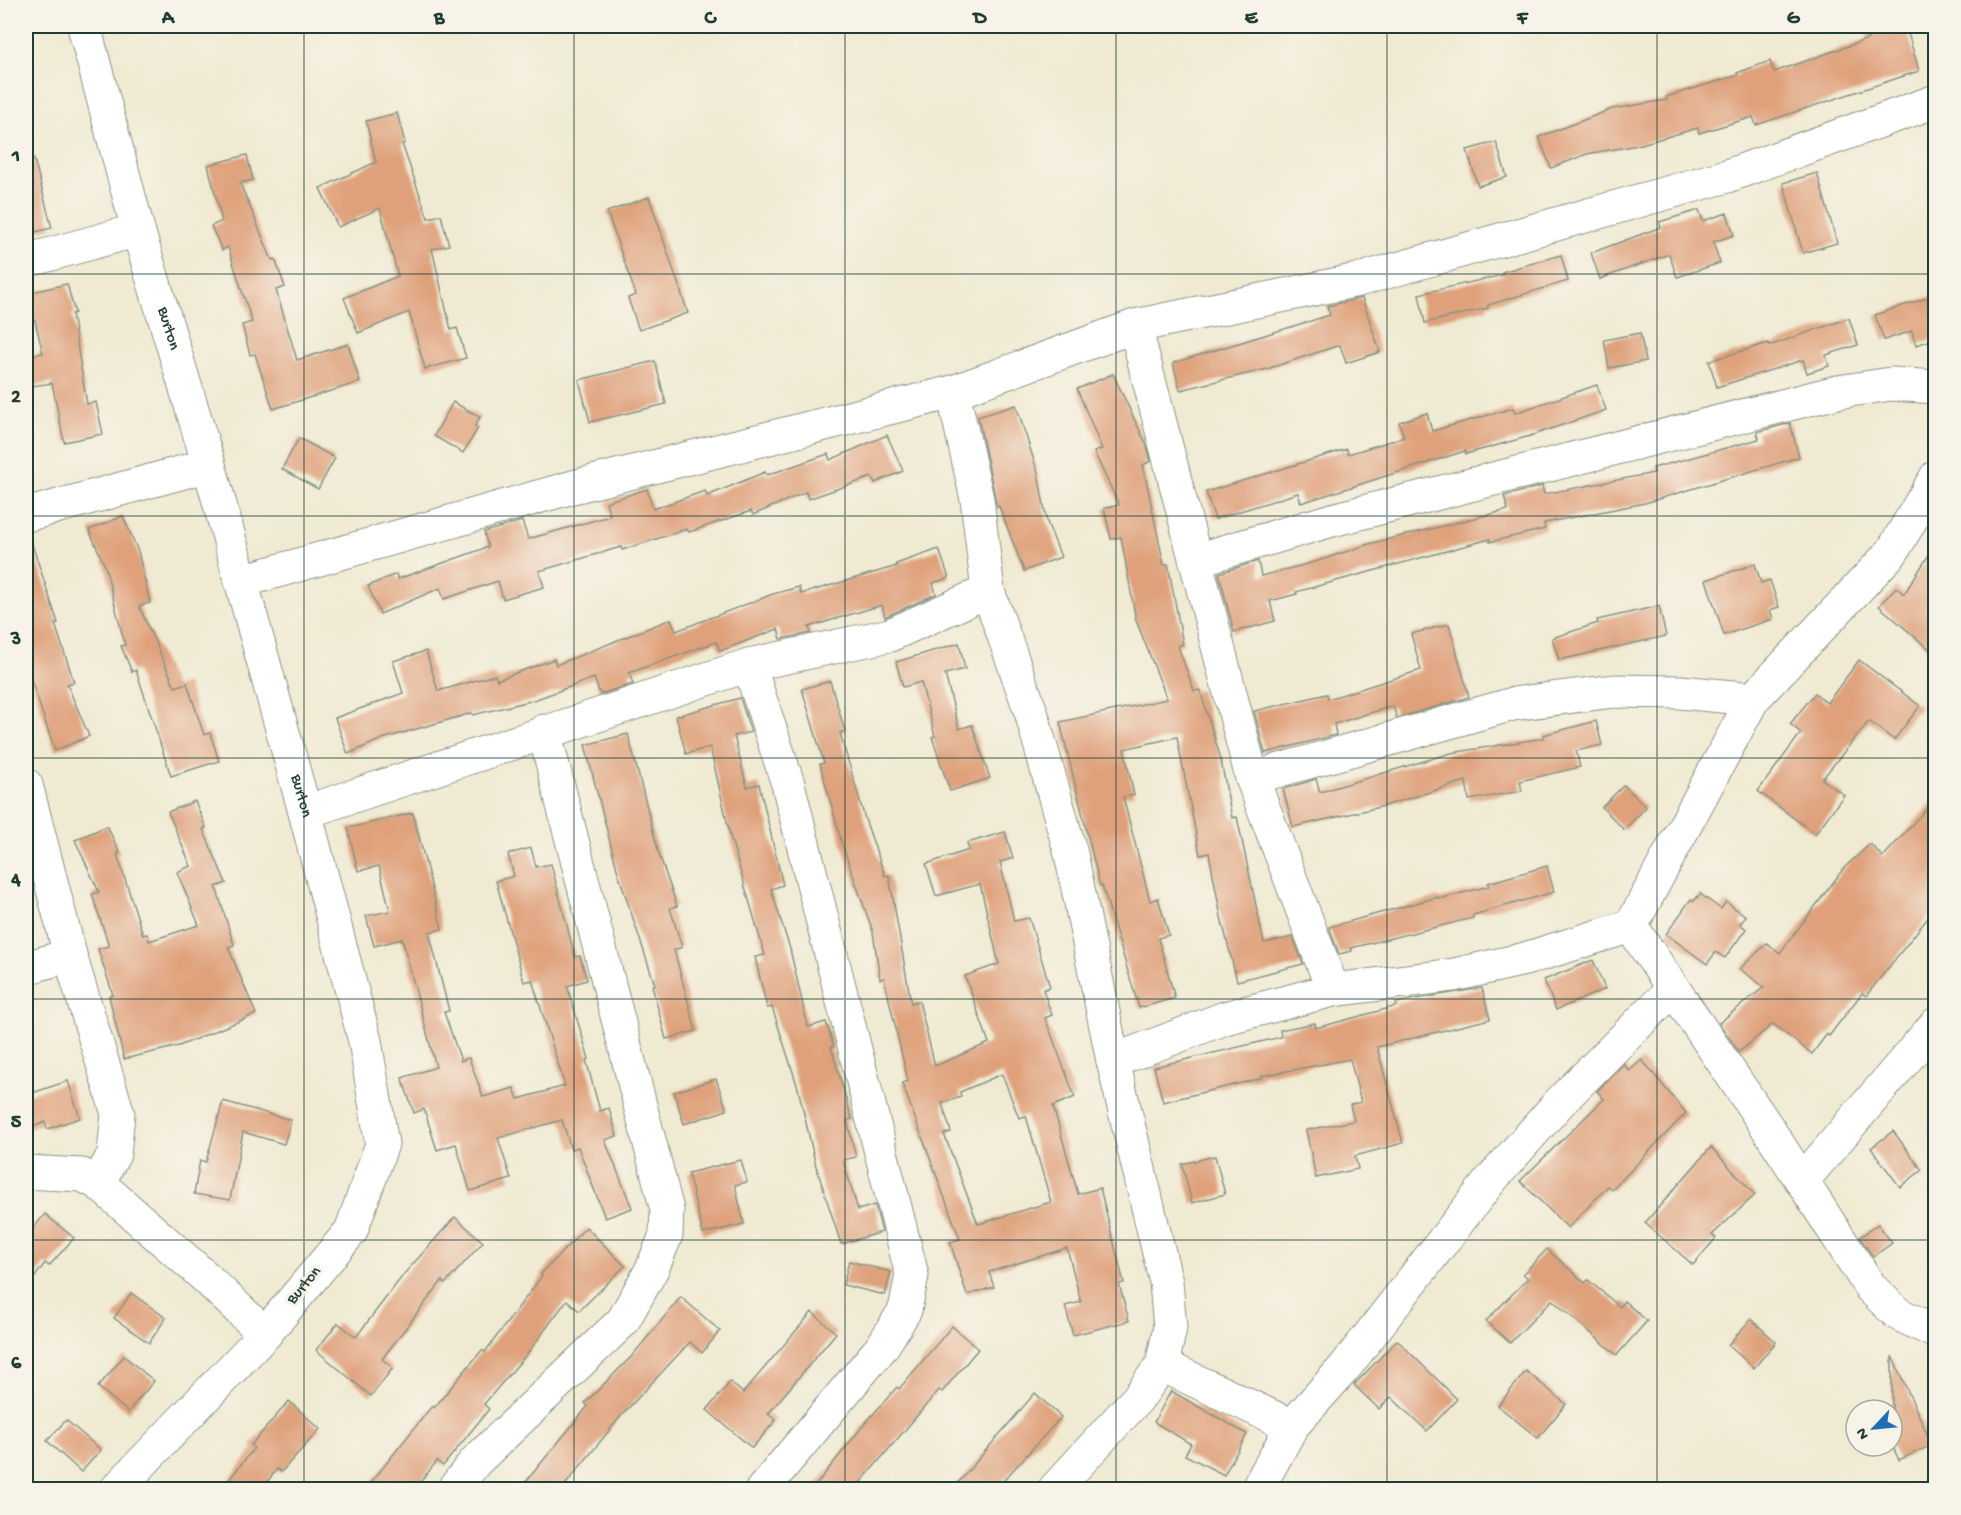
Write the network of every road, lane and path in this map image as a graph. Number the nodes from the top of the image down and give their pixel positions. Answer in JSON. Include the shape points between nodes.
{"nodes":[{"id":1,"x":84,"y":26,"type":"edge"},
{"id":2,"x":1935,"y":101,"type":"edge"},
{"id":3,"x":138,"y":230,"type":"junction"},
{"id":4,"x":26,"y":261,"type":"edge"},
{"id":5,"x":1135,"y":326,"type":"junction"},
{"id":6,"x":1935,"y":387,"type":"edge"},
{"id":7,"x":953,"y":392,"type":"junction"},
{"id":8,"x":209,"y":465,"type":"junction"},
{"id":9,"x":1935,"y":477,"type":"edge"},
{"id":10,"x":26,"y":515,"type":"edge"},
{"id":11,"x":1196,"y":560,"type":"junction"},
{"id":12,"x":242,"y":581,"type":"junction"},
{"id":13,"x":988,"y":591,"type":"junction"},
{"id":14,"x":749,"y":665,"type":"junction"},
{"id":15,"x":1753,"y":699,"type":"junction"},
{"id":16,"x":544,"y":731,"type":"junction"},
{"id":17,"x":1252,"y":778,"type":"junction"},
{"id":18,"x":26,"y":785,"type":"edge"},
{"id":19,"x":305,"y":812,"type":"junction"},
{"id":20,"x":1631,"y":926,"type":"junction"},
{"id":21,"x":70,"y":955,"type":"junction"},
{"id":22,"x":26,"y":968,"type":"edge"},
{"id":23,"x":1673,"y":989,"type":"junction"},
{"id":24,"x":1333,"y":990,"type":"junction"},
{"id":25,"x":1935,"y":1024,"type":"edge"},
{"id":26,"x":1113,"y":1060,"type":"junction"},
{"id":27,"x":26,"y":1172,"type":"edge"},
{"id":28,"x":1802,"y":1181,"type":"junction"},
{"id":29,"x":98,"y":1183,"type":"junction"},
{"id":30,"x":1935,"y":1332,"type":"edge"},
{"id":31,"x":265,"y":1334,"type":"junction"},
{"id":32,"x":1162,"y":1365,"type":"junction"},
{"id":33,"x":1292,"y":1426,"type":"junction"},
{"id":34,"x":116,"y":1490,"type":"edge"},
{"id":35,"x":453,"y":1490,"type":"edge"},
{"id":36,"x":762,"y":1490,"type":"edge"},
{"id":37,"x":1054,"y":1490,"type":"edge"},
{"id":38,"x":1257,"y":1490,"type":"edge"}],
"edges":[{"from":1,"to":3,"type":"street","name":"Burton"},
{"from":2,"to":5,"type":"street","via":[[1727,176],[1358,280]]},
{"from":3,"to":4,"type":"street"},
{"from":3,"to":8,"type":"street","name":"Burton"},
{"from":5,"to":7,"type":"street"},
{"from":5,"to":11,"type":"street"},
{"from":6,"to":11,"type":"street","via":[[1891,384],[1837,392],[1343,518]]},
{"from":7,"to":12,"type":"street","via":[[573,487]]},
{"from":7,"to":13,"type":"street","via":[[977,499]]},
{"from":8,"to":10,"type":"street"},
{"from":8,"to":12,"type":"street","name":"Burton"},
{"from":9,"to":15,"type":"street","via":[[1892,552]]},
{"from":11,"to":17,"type":"street"},
{"from":12,"to":19,"type":"street","name":"Burton"},
{"from":13,"to":14,"type":"street","via":[[890,635]]},
{"from":13,"to":26,"type":"street","via":[[1031,712],[1071,854]]},
{"from":14,"to":16,"type":"street"},
{"from":14,"to":36,"type":"street","via":[[788,784],[912,1275],[906,1310],[882,1347]]},
{"from":15,"to":17,"type":"street","via":[[1614,691],[1513,704]]},
{"from":15,"to":20,"type":"street"},
{"from":16,"to":19,"type":"street"},
{"from":16,"to":35,"type":"street","via":[[667,1210],[666,1235],[623,1321],[474,1462]]},
{"from":17,"to":24,"type":"street"},
{"from":18,"to":21,"type":"street"},
{"from":19,"to":31,"type":"street","name":"Burton","via":[[365,1041],[382,1144],[351,1231]]},
{"from":20,"to":23,"type":"street"},
{"from":20,"to":24,"type":"street","via":[[1525,959],[1454,975]]},
{"from":21,"to":22,"type":"street"},
{"from":21,"to":29,"type":"street","via":[[118,1114],[114,1154]]},
{"from":23,"to":28,"type":"street"},
{"from":23,"to":33,"type":"street","via":[[1560,1102],[1497,1173],[1345,1367]]},
{"from":24,"to":26,"type":"street","via":[[1225,1018]]},
{"from":25,"to":28,"type":"street"},
{"from":26,"to":32,"type":"street","via":[[1166,1282],[1170,1328]]},
{"from":27,"to":29,"type":"street","via":[[82,1175]]},
{"from":28,"to":30,"type":"street","via":[[1871,1288],[1898,1314]]},
{"from":29,"to":31,"type":"street"},
{"from":31,"to":34,"type":"street","name":"Burton"},
{"from":32,"to":33,"type":"street"},
{"from":32,"to":37,"type":"street","via":[[1138,1398]]},
{"from":33,"to":38,"type":"street"}]}
